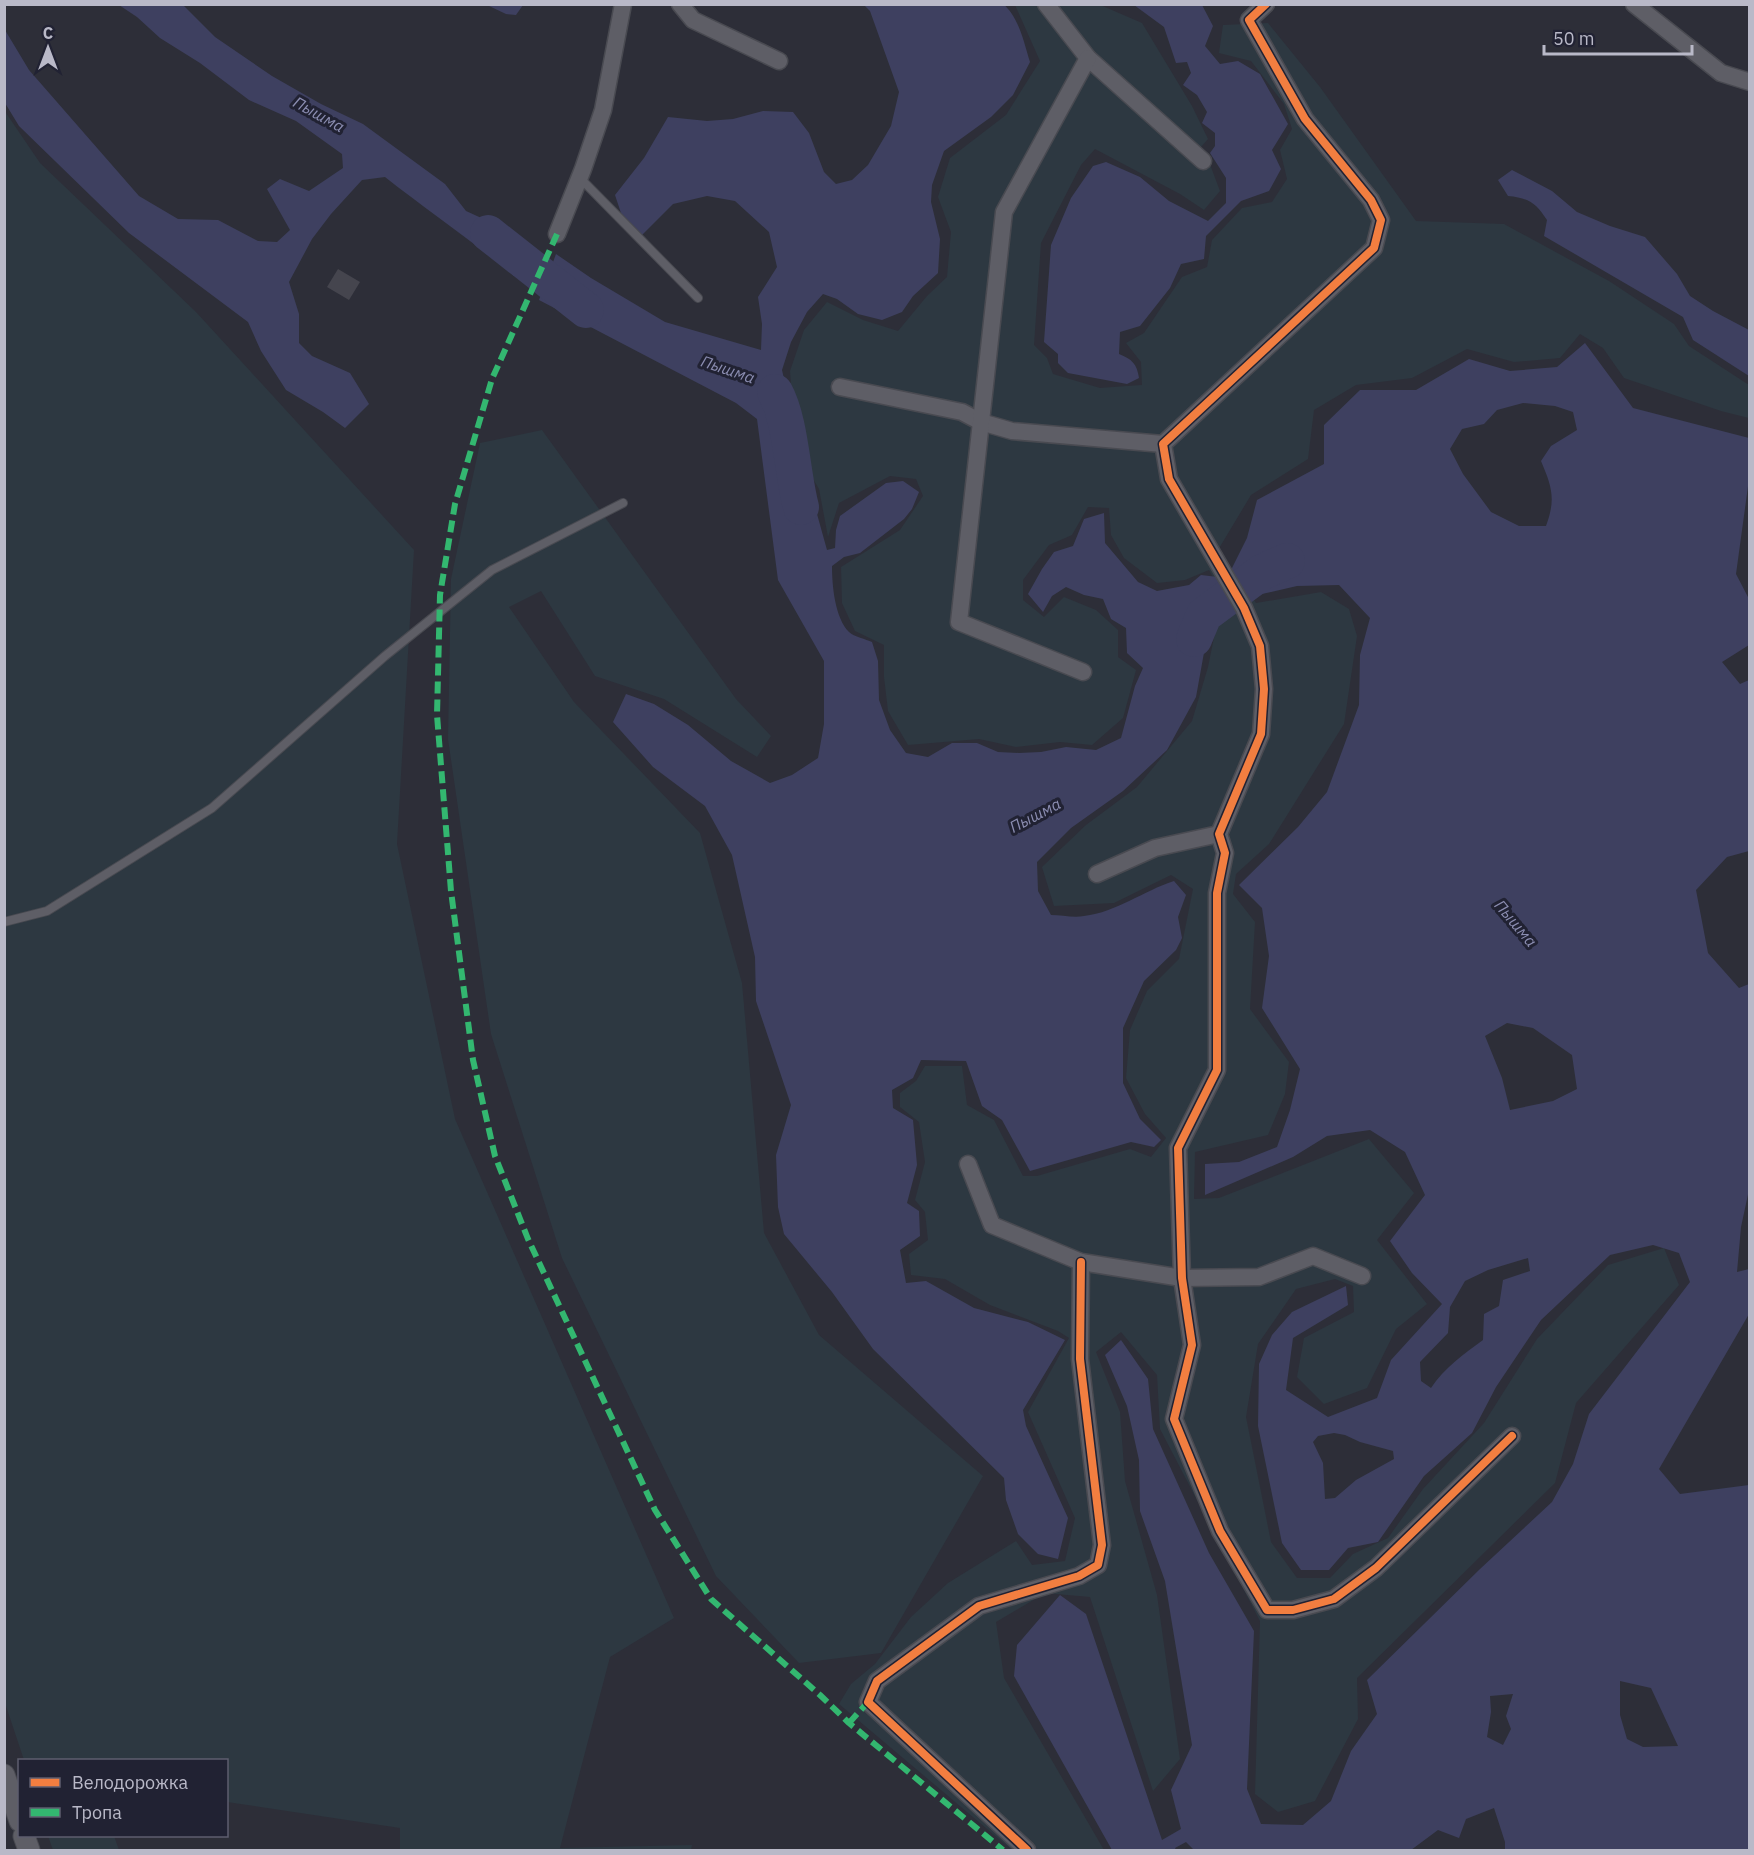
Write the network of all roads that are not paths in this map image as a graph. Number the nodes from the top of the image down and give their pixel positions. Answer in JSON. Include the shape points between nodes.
{"nodes":[{"id":1,"x":623,"y":4,"type":"edge"},
{"id":2,"x":680,"y":4,"type":"edge"},
{"id":3,"x":1046,"y":4,"type":"edge"},
{"id":4,"x":1266,"y":4,"type":"edge"},
{"id":5,"x":1634,"y":4,"type":"edge"},
{"id":6,"x":1088,"y":58,"type":"junction"},
{"id":7,"x":779,"y":61,"type":"dead end"},
{"id":8,"x":1749,"y":82,"type":"edge"},
{"id":9,"x":1203,"y":161,"type":"dead end"},
{"id":10,"x":579,"y":178,"type":"junction"},
{"id":11,"x":557,"y":234,"type":"dead end"},
{"id":12,"x":698,"y":298,"type":"dead end"},
{"id":13,"x":840,"y":387,"type":"dead end"},
{"id":14,"x":981,"y":422,"type":"junction"},
{"id":15,"x":1163,"y":444,"type":"junction"},
{"id":16,"x":623,"y":503,"type":"dead end"},
{"id":17,"x":1083,"y":672,"type":"dead end"},
{"id":18,"x":1219,"y":834,"type":"junction"},
{"id":19,"x":1096,"y":874,"type":"dead end"},
{"id":20,"x":4,"y":922,"type":"edge"},
{"id":21,"x":968,"y":1164,"type":"dead end"},
{"id":22,"x":1081,"y":1262,"type":"junction"},
{"id":23,"x":1362,"y":1276,"type":"dead end"},
{"id":24,"x":1182,"y":1278,"type":"junction"},
{"id":25,"x":1512,"y":1436,"type":"dead end"},
{"id":26,"x":4,"y":1775,"type":"edge"},
{"id":27,"x":18,"y":1815,"type":"edge"},
{"id":28,"x":1027,"y":1851,"type":"edge"}],
"edges":[{"from":1,"to":10,"type":"street","via":[[603,110]]},
{"from":2,"to":7,"type":"street","via":[[693,20]]},
{"from":3,"to":6,"type":"street"},
{"from":4,"to":15,"type":"street","via":[[1249,20],[1305,119],[1371,200],[1381,220],[1374,248]]},
{"from":5,"to":8,"type":"street","via":[[1721,73]]},
{"from":6,"to":9,"type":"street"},
{"from":6,"to":14,"type":"street","via":[[1004,212]]},
{"from":10,"to":11,"type":"street"},
{"from":10,"to":12,"type":"lane"},
{"from":13,"to":14,"type":"street","via":[[962,412]]},
{"from":14,"to":15,"type":"street","via":[[1012,431]]},
{"from":14,"to":17,"type":"street","via":[[959,622]]},
{"from":15,"to":18,"type":"street","via":[[1169,479],[1244,608],[1260,646],[1264,689],[1261,734]]},
{"from":16,"to":20,"type":"lane","via":[[492,570],[385,656],[212,808],[47,910]]},
{"from":18,"to":19,"type":"street","via":[[1155,848]]},
{"from":18,"to":24,"type":"street","via":[[1225,853],[1217,893],[1217,1070],[1178,1148]]},
{"from":21,"to":22,"type":"street","via":[[992,1225]]},
{"from":22,"to":24,"type":"street"},
{"from":22,"to":28,"type":"street","via":[[1080,1359],[1102,1545],[1098,1565],[1079,1576],[979,1606],[877,1681],[868,1702]]},
{"from":23,"to":24,"type":"street","via":[[1313,1256],[1259,1277]]},
{"from":24,"to":25,"type":"street","via":[[1192,1345],[1174,1419],[1220,1531],[1267,1610],[1293,1610],[1334,1599],[1376,1568]]},
{"from":26,"to":27,"type":"street"}]}
